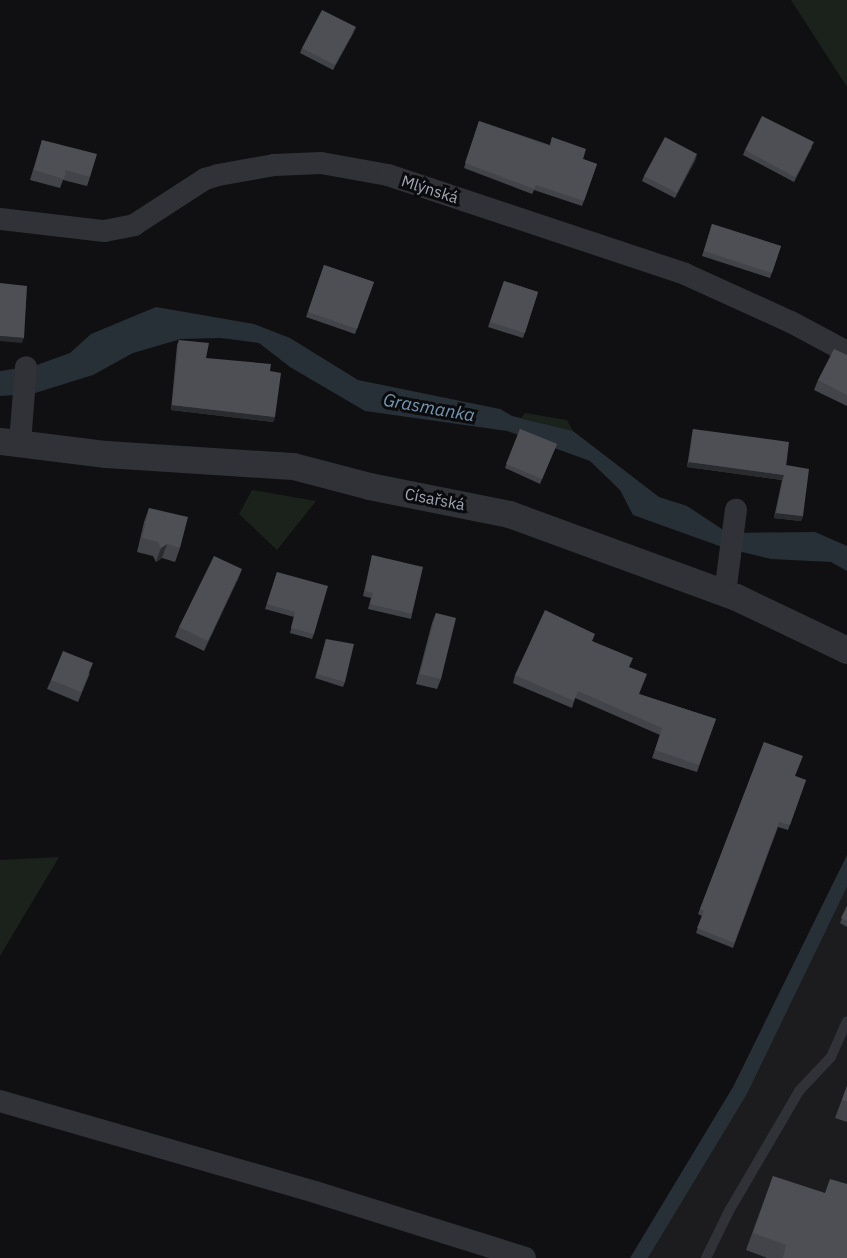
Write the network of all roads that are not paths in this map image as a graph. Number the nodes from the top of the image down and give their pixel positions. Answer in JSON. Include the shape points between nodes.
{"nodes":[{"id":1,"x":0,"y":219,"type":"edge"},
{"id":2,"x":847,"y":352,"type":"edge"},
{"id":3,"x":26,"y":367,"type":"dead end"},
{"id":4,"x":10,"y":441,"type":"edge"},
{"id":5,"x":736,"y":510,"type":"dead end"},
{"id":6,"x":725,"y":593,"type":"junction"},
{"id":7,"x":847,"y":650,"type":"edge"},
{"id":8,"x":847,"y":1022,"type":"edge"},
{"id":9,"x":0,"y":1101,"type":"edge"},
{"id":10,"x":525,"y":1258,"type":"edge"},
{"id":11,"x":706,"y":1258,"type":"edge"}],
"edges":[{"from":1,"to":2,"type":"street","name":"Mlýnská","via":[[104,231],[134,225],[205,179],[274,165],[321,163],[388,175],[685,274]]},
{"from":3,"to":4,"type":"street"},
{"from":4,"to":6,"type":"street","name":"Císařská","via":[[106,454],[300,467],[369,486],[521,517]]},
{"from":5,"to":6,"type":"street"},
{"from":6,"to":7,"type":"street","name":"Císařská"},
{"from":8,"to":11,"type":"lane","via":[[831,1057],[799,1090]]},
{"from":9,"to":10,"type":"street"}]}
